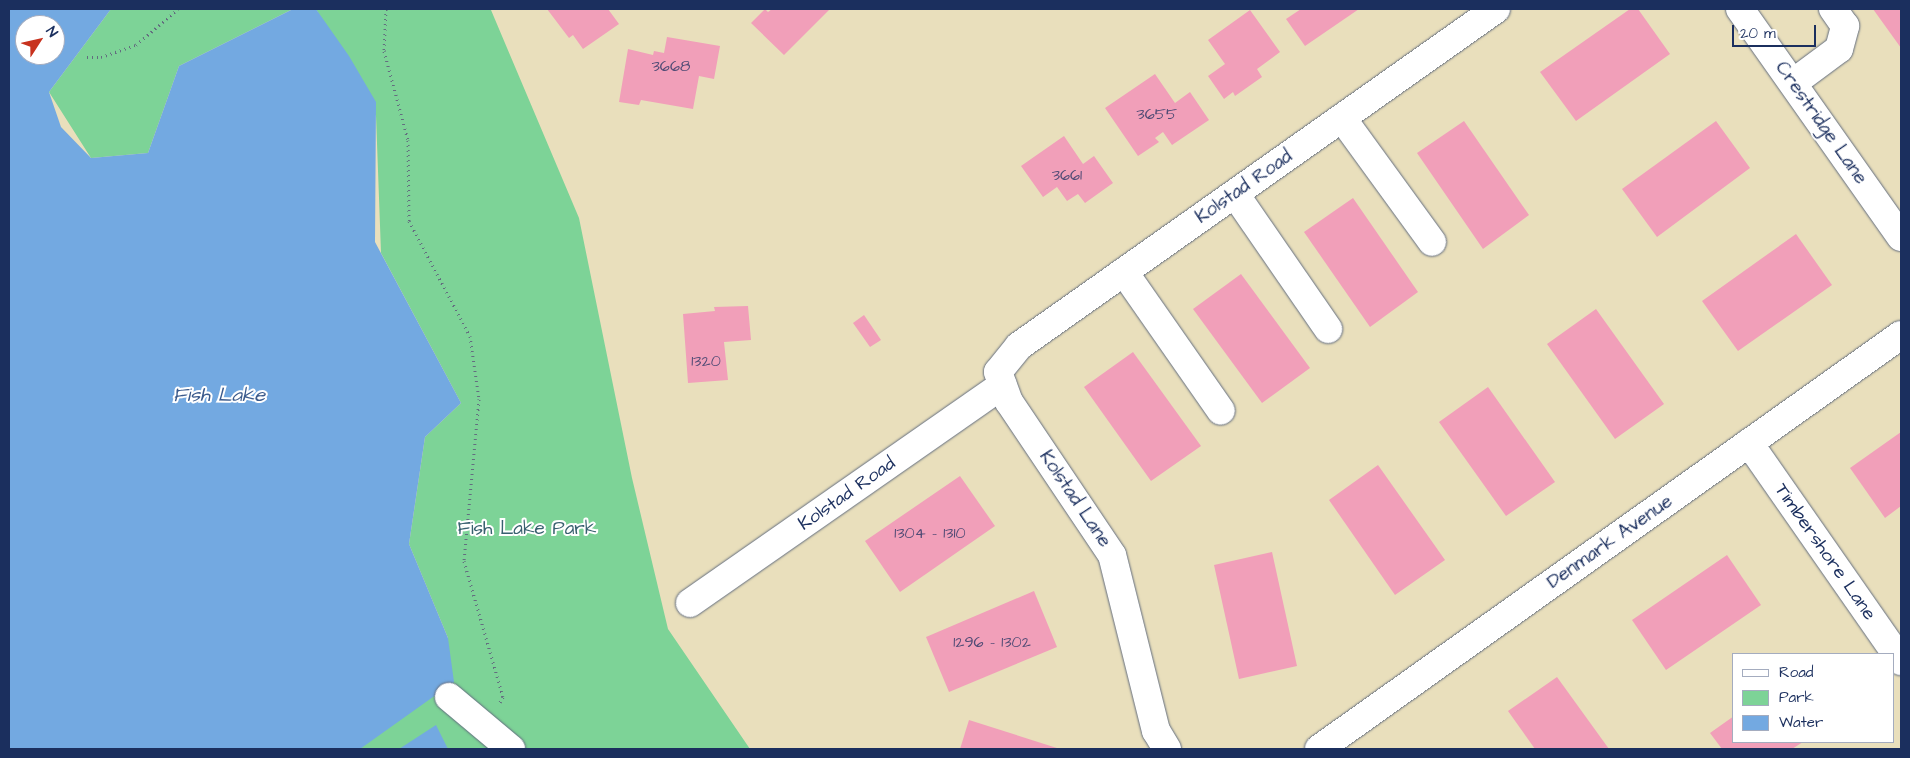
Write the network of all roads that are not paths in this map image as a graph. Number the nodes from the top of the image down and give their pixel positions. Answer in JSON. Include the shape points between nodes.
{"nodes":[{"id":1,"x":1496,"y":9,"type":"edge"},
{"id":2,"x":1740,"y":9,"type":"edge"},
{"id":3,"x":1832,"y":9,"type":"edge"},
{"id":4,"x":1793,"y":83,"type":"junction"},
{"id":5,"x":1342,"y":118,"type":"junction"},
{"id":6,"x":1234,"y":194,"type":"junction"},
{"id":7,"x":1901,"y":237,"type":"edge"},
{"id":8,"x":1432,"y":242,"type":"dead end"},
{"id":9,"x":1124,"y":272,"type":"junction"},
{"id":10,"x":1328,"y":329,"type":"dead end"},
{"id":11,"x":1901,"y":335,"type":"edge"},
{"id":12,"x":1001,"y":379,"type":"junction"},
{"id":13,"x":1221,"y":411,"type":"dead end"},
{"id":14,"x":1749,"y":443,"type":"junction"},
{"id":15,"x":690,"y":603,"type":"dead end"},
{"id":16,"x":1901,"y":661,"type":"edge"},
{"id":17,"x":449,"y":697,"type":"dead end"},
{"id":18,"x":511,"y":749,"type":"edge"},
{"id":19,"x":1168,"y":749,"type":"edge"},
{"id":20,"x":1319,"y":749,"type":"edge"}],
"edges":[{"from":1,"to":5,"type":"street","name":"Kolstad Road"},
{"from":2,"to":4,"type":"street","name":"Crestridge Lane"},
{"from":3,"to":4,"type":"street","via":[[1844,26],[1839,48]]},
{"from":4,"to":7,"type":"street","name":"Crestridge Lane"},
{"from":5,"to":6,"type":"street","name":"Kolstad Road"},
{"from":5,"to":8,"type":"street"},
{"from":6,"to":9,"type":"street","name":"Kolstad Road"},
{"from":6,"to":10,"type":"street"},
{"from":9,"to":12,"type":"street","name":"Kolstad Road","via":[[1019,346]]},
{"from":9,"to":13,"type":"street"},
{"from":11,"to":14,"type":"street","name":"Denmark Avenue"},
{"from":12,"to":15,"type":"street","name":"Kolstad Road"},
{"from":12,"to":19,"type":"street","name":"Kolstad Lane","via":[[1009,402],[1112,555],[1156,730]]},
{"from":14,"to":16,"type":"street","name":"Timbershore Lane"},
{"from":14,"to":20,"type":"street","name":"Denmark Avenue"},
{"from":17,"to":18,"type":"street"}]}
